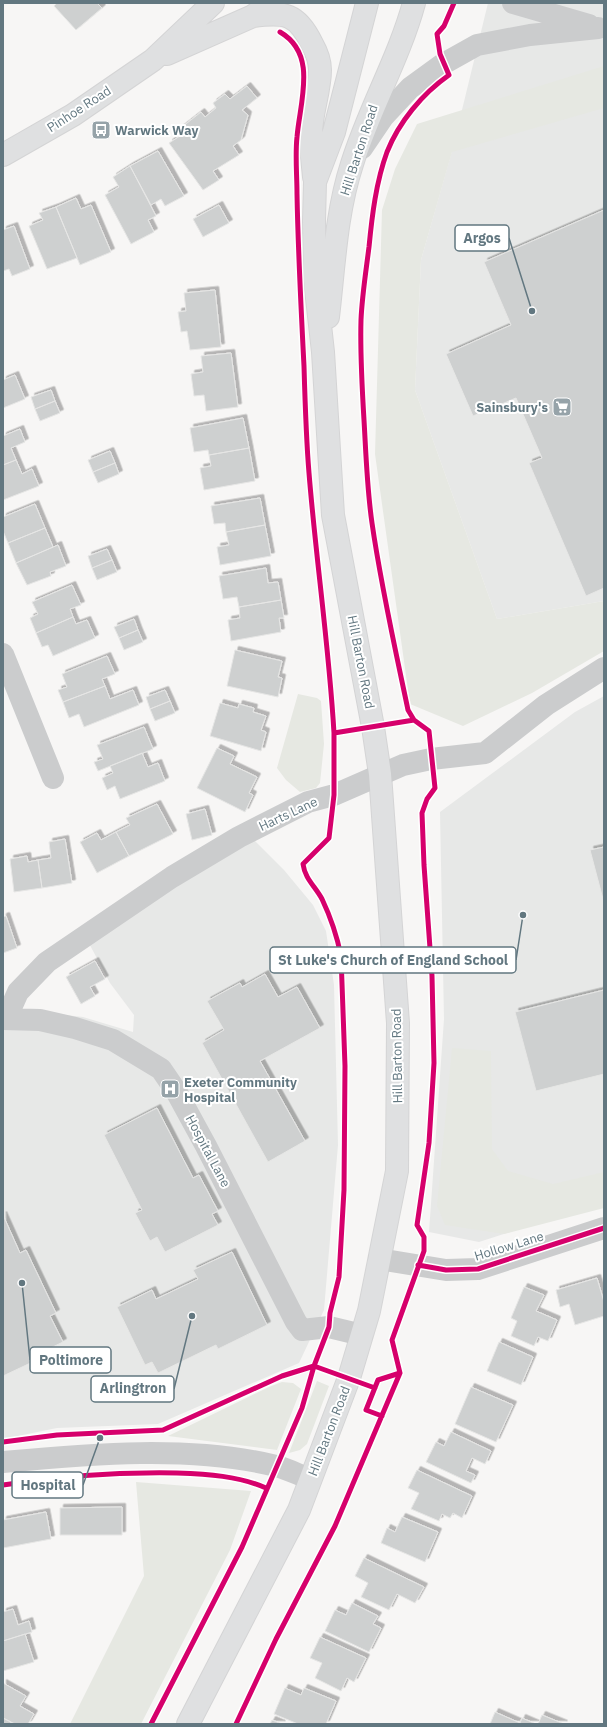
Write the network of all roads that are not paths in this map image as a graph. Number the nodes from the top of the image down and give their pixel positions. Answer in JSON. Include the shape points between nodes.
{"nodes":[{"id":1,"x":213,"y":3,"type":"edge"},
{"id":2,"x":271,"y":3,"type":"edge"},
{"id":3,"x":368,"y":3,"type":"edge"},
{"id":4,"x":414,"y":3,"type":"edge"},
{"id":5,"x":513,"y":3,"type":"edge"},
{"id":6,"x":538,"y":6,"type":"edge"},
{"id":7,"x":253,"y":16,"type":"junction"},
{"id":8,"x":601,"y":28,"type":"edge"},
{"id":9,"x":153,"y":60,"type":"junction"},
{"id":10,"x":3,"y":155,"type":"edge"},
{"id":11,"x":352,"y":164,"type":"junction"},
{"id":12,"x":315,"y":182,"type":"junction"},
{"id":13,"x":324,"y":352,"type":"junction"},
{"id":14,"x":3,"y":654,"type":"edge"},
{"id":15,"x":604,"y":668,"type":"edge"},
{"id":16,"x":380,"y":774,"type":"junction"},
{"id":17,"x":53,"y":778,"type":"dead end"},
{"id":18,"x":4,"y":1019,"type":"edge"},
{"id":19,"x":604,"y":1228,"type":"edge"},
{"id":20,"x":379,"y":1259,"type":"junction"},
{"id":21,"x":362,"y":1335,"type":"junction"},
{"id":22,"x":3,"y":1462,"type":"edge"},
{"id":23,"x":310,"y":1479,"type":"junction"},
{"id":24,"x":188,"y":1724,"type":"edge"}],
"edges":[{"from":1,"to":9,"type":"main road","name":"Pinhoe Road"},
{"from":2,"to":7,"type":"main road","name":"Pinhoe Road"},
{"from":3,"to":12,"type":"main road","name":"Hill Barton Road","via":[[334,132]]},
{"from":4,"to":11,"type":"main road","name":"Hill Barton Road","via":[[366,122]]},
{"from":5,"to":6,"type":"street"},
{"from":6,"to":8,"type":"street"},
{"from":7,"to":9,"type":"main road","name":"Pinhoe Road"},
{"from":7,"to":12,"type":"main road","name":"Pinhoe Road","via":[[283,14],[294,19],[305,28],[316,52],[320,69],[311,134]]},
{"from":8,"to":11,"type":"street","via":[[530,35],[477,45],[443,64],[410,88],[383,117]]},
{"from":9,"to":10,"type":"main road","name":"Pinhoe Road","via":[[73,115]]},
{"from":11,"to":13,"type":"main road","name":"Hill Barton Road","via":[[344,192]]},
{"from":12,"to":13,"type":"main road","name":"Hill Barton Road","via":[[315,280]]},
{"from":13,"to":16,"type":"main road","name":"Hill Barton Road","via":[[333,515]]},
{"from":14,"to":17,"type":"street"},
{"from":15,"to":16,"type":"street","name":"Harts Lane","via":[[546,704],[485,753],[424,760]]},
{"from":16,"to":18,"type":"street","name":"Harts Lane","via":[[334,795],[308,802],[239,837],[172,877],[47,962],[18,992]]},
{"from":16,"to":20,"type":"main road","name":"Hill Barton Road","via":[[398,1030],[397,1171]]},
{"from":18,"to":21,"type":"street","name":"Hospital Lane","via":[[40,1020],[113,1040],[161,1069],[176,1091],[302,1330],[329,1327]]},
{"from":19,"to":20,"type":"street","name":"Hollow Lane","via":[[478,1269],[446,1270]]},
{"from":20,"to":21,"type":"main road","name":"Hill Barton Road"},
{"from":21,"to":23,"type":"main road","name":"Hill Barton Road","via":[[349,1378]]},
{"from":22,"to":23,"type":"street","via":[[178,1452],[277,1466]]},
{"from":23,"to":24,"type":"main road","name":"Hill Barton Road","via":[[300,1510]]}]}
